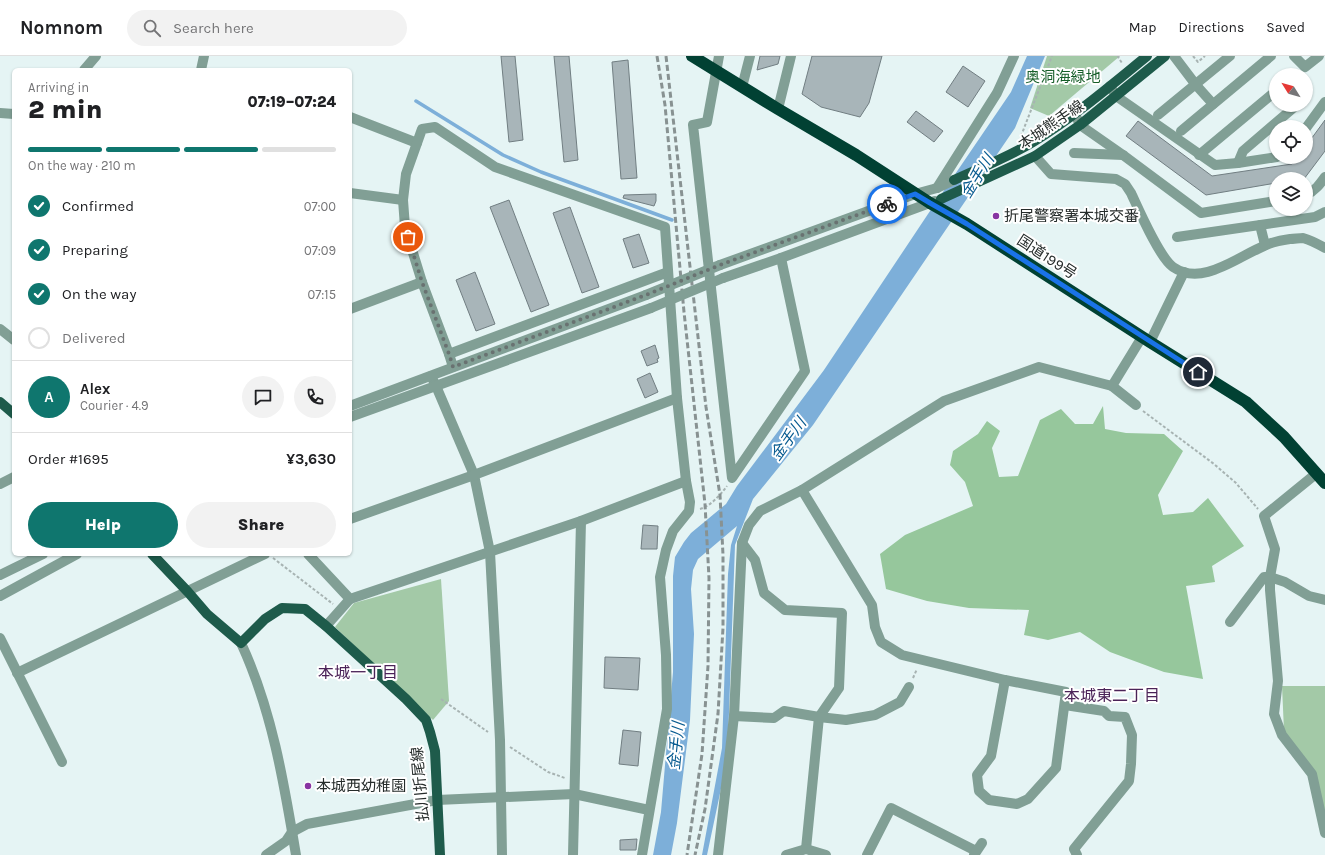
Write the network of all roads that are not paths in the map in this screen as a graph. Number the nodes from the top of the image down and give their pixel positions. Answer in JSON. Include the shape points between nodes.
{"nodes":[{"id":1,"x":96,"y":56,"type":"edge"},
{"id":2,"x":204,"y":56,"type":"edge"},
{"id":3,"x":692,"y":56,"type":"edge"},
{"id":4,"x":719,"y":56,"type":"edge"},
{"id":5,"x":750,"y":56,"type":"edge"},
{"id":6,"x":791,"y":56,"type":"edge"},
{"id":7,"x":1014,"y":56,"type":"edge"},
{"id":8,"x":1147,"y":56,"type":"edge"},
{"id":9,"x":1165,"y":56,"type":"edge"},
{"id":10,"x":1174,"y":56,"type":"edge"},
{"id":11,"x":1230,"y":56,"type":"edge"},
{"id":12,"x":1271,"y":56,"type":"edge"},
{"id":13,"x":1294,"y":56,"type":"edge"},
{"id":14,"x":1319,"y":56,"type":"edge"},
{"id":15,"x":86,"y":68,"type":"edge"},
{"id":16,"x":201,"y":68,"type":"edge"},
{"id":17,"x":716,"y":71,"type":"junction"},
{"id":18,"x":1196,"y":85,"type":"junction"},
{"id":19,"x":1110,"y":86,"type":"junction"},
{"id":20,"x":742,"y":87,"type":"junction"},
{"id":21,"x":1116,"y":96,"type":"junction"},
{"id":22,"x":1269,"y":97,"type":"edge"},
{"id":23,"x":1325,"y":102,"type":"edge"},
{"id":24,"x":1213,"y":104,"type":"junction"},
{"id":25,"x":778,"y":109,"type":"junction"},
{"id":26,"x":1288,"y":112,"type":"edge"},
{"id":27,"x":0,"y":113,"type":"edge"},
{"id":28,"x":12,"y":114,"type":"edge"},
{"id":29,"x":1075,"y":114,"type":"junction"},
{"id":30,"x":1158,"y":115,"type":"dead end"},
{"id":31,"x":352,"y":118,"type":"edge"},
{"id":32,"x":1312,"y":120,"type":"edge"},
{"id":33,"x":1080,"y":125,"type":"junction"},
{"id":34,"x":1181,"y":131,"type":"dead end"},
{"id":35,"x":417,"y":143,"type":"junction"},
{"id":36,"x":1074,"y":153,"type":"dead end"},
{"id":37,"x":1123,"y":155,"type":"junction"},
{"id":38,"x":1199,"y":155,"type":"junction"},
{"id":39,"x":1035,"y":156,"type":"junction"},
{"id":40,"x":1269,"y":158,"type":"edge"},
{"id":41,"x":1238,"y":164,"type":"junction"},
{"id":42,"x":1325,"y":177,"type":"edge"},
{"id":43,"x":954,"y":180,"type":"joint"},
{"id":44,"x":937,"y":188,"type":"junction"},
{"id":45,"x":1313,"y":190,"type":"edge"},
{"id":46,"x":352,"y":193,"type":"edge"},
{"id":47,"x":915,"y":194,"type":"junction"},
{"id":48,"x":403,"y":200,"type":"junction"},
{"id":49,"x":935,"y":201,"type":"junction"},
{"id":50,"x":1269,"y":202,"type":"edge"},
{"id":51,"x":1325,"y":212,"type":"edge"},
{"id":52,"x":1260,"y":224,"type":"junction"},
{"id":53,"x":1177,"y":237,"type":"dead end"},
{"id":54,"x":1265,"y":245,"type":"junction"},
{"id":55,"x":1325,"y":248,"type":"edge"},
{"id":56,"x":781,"y":258,"type":"junction"},
{"id":57,"x":668,"y":272,"type":"junction"},
{"id":58,"x":1184,"y":272,"type":"junction"},
{"id":59,"x":422,"y":282,"type":"junction"},
{"id":60,"x":352,"y":308,"type":"edge"},
{"id":61,"x":0,"y":329,"type":"edge"},
{"id":62,"x":12,"y":338,"type":"edge"},
{"id":63,"x":1146,"y":340,"type":"junction"},
{"id":64,"x":449,"y":354,"type":"junction"},
{"id":65,"x":453,"y":367,"type":"junction"},
{"id":66,"x":431,"y":376,"type":"junction"},
{"id":67,"x":436,"y":386,"type":"junction"},
{"id":68,"x":1112,"y":386,"type":"junction"},
{"id":69,"x":677,"y":398,"type":"junction"},
{"id":70,"x":0,"y":402,"type":"edge"},
{"id":71,"x":352,"y":405,"type":"edge"},
{"id":72,"x":1136,"y":405,"type":"road end"},
{"id":73,"x":12,"y":412,"type":"edge"},
{"id":74,"x":352,"y":416,"type":"edge"},
{"id":75,"x":1317,"y":473,"type":"junction"},
{"id":76,"x":474,"y":475,"type":"junction"},
{"id":77,"x":12,"y":478,"type":"edge"},
{"id":78,"x":686,"y":481,"type":"junction"},
{"id":79,"x":1325,"y":483,"type":"edge"},
{"id":80,"x":0,"y":484,"type":"edge"},
{"id":81,"x":802,"y":490,"type":"junction"},
{"id":82,"x":352,"y":518,"type":"edge"},
{"id":83,"x":581,"y":521,"type":"junction"},
{"id":84,"x":742,"y":543,"type":"junction"},
{"id":85,"x":490,"y":552,"type":"junction"},
{"id":86,"x":39,"y":556,"type":"edge"},
{"id":87,"x":73,"y":556,"type":"edge"},
{"id":88,"x":154,"y":556,"type":"edge"},
{"id":89,"x":262,"y":556,"type":"edge"},
{"id":90,"x":310,"y":556,"type":"edge"},
{"id":91,"x":0,"y":575,"type":"edge"},
{"id":92,"x":1270,"y":577,"type":"junction"},
{"id":93,"x":188,"y":592,"type":"junction"},
{"id":94,"x":0,"y":596,"type":"edge"},
{"id":95,"x":350,"y":599,"type":"junction"},
{"id":96,"x":1325,"y":600,"type":"edge"},
{"id":97,"x":1230,"y":622,"type":"dead end"},
{"id":98,"x":326,"y":626,"type":"junction"},
{"id":99,"x":0,"y":638,"type":"edge"},
{"id":100,"x":241,"y":643,"type":"junction"},
{"id":101,"x":17,"y":673,"type":"junction"},
{"id":102,"x":1005,"y":680,"type":"junction"},
{"id":103,"x":909,"y":687,"type":"road end"},
{"id":104,"x":1065,"y":705,"type":"junction"},
{"id":105,"x":822,"y":713,"type":"junction"},
{"id":106,"x":734,"y":716,"type":"junction"},
{"id":107,"x":62,"y":762,"type":"dead end"},
{"id":108,"x":574,"y":794,"type":"junction"},
{"id":109,"x":501,"y":798,"type":"junction"},
{"id":110,"x":437,"y":800,"type":"junction"},
{"id":111,"x":650,"y":810,"type":"junction"},
{"id":112,"x":292,"y":832,"type":"junction"},
{"id":113,"x":1325,"y":833,"type":"edge"},
{"id":114,"x":806,"y":849,"type":"junction"},
{"id":115,"x":977,"y":850,"type":"edge"},
{"id":116,"x":266,"y":855,"type":"edge"},
{"id":117,"x":296,"y":855,"type":"edge"},
{"id":118,"x":440,"y":855,"type":"edge"},
{"id":119,"x":502,"y":855,"type":"edge"},
{"id":120,"x":573,"y":855,"type":"edge"},
{"id":121,"x":642,"y":855,"type":"edge"},
{"id":122,"x":718,"y":855,"type":"edge"},
{"id":123,"x":786,"y":855,"type":"edge"},
{"id":124,"x":826,"y":855,"type":"edge"},
{"id":125,"x":867,"y":855,"type":"edge"},
{"id":126,"x":1077,"y":855,"type":"edge"}],
"edges":[{"from":1,"to":15,"type":"street"},
{"from":2,"to":16,"type":"street"},
{"from":3,"to":17,"type":"highway","name":"国道199号"},
{"from":4,"to":17,"type":"street"},
{"from":5,"to":20,"type":"street"},
{"from":6,"to":25,"type":"street"},
{"from":7,"to":44,"type":"street","via":[[997,93]]},
{"from":8,"to":19,"type":"main road","name":"本城熊手線"},
{"from":9,"to":21,"type":"main road","name":"本城熊手線"},
{"from":10,"to":18,"type":"street"},
{"from":11,"to":18,"type":"street"},
{"from":12,"to":24,"type":"street"},
{"from":13,"to":14,"type":"street","via":[[1305,67]]},
{"from":17,"to":20,"type":"highway","name":"国道199号"},
{"from":17,"to":56,"type":"street","via":[[707,122],[693,125],[732,478],[805,371]]},
{"from":18,"to":24,"type":"street"},
{"from":18,"to":30,"type":"street"},
{"from":19,"to":21,"type":"street"},
{"from":19,"to":29,"type":"main road","name":"本城熊手線"},
{"from":20,"to":25,"type":"highway","name":"国道199号"},
{"from":21,"to":33,"type":"main road","name":"本城熊手線"},
{"from":21,"to":38,"type":"street"},
{"from":22,"to":38,"type":"street"},
{"from":23,"to":32,"type":"street"},
{"from":24,"to":34,"type":"street"},
{"from":25,"to":47,"type":"highway","name":"国道199号","via":[[856,155]]},
{"from":26,"to":41,"type":"street","via":[[1243,151]]},
{"from":27,"to":28,"type":"street"},
{"from":29,"to":33,"type":"street"},
{"from":29,"to":43,"type":"main road","name":"本城熊手線","via":[[1034,142]]},
{"from":31,"to":35,"type":"street"},
{"from":33,"to":37,"type":"street"},
{"from":33,"to":39,"type":"main road","name":"本城熊手線"},
{"from":35,"to":48,"type":"street","via":[[406,174]]},
{"from":35,"to":57,"type":"street","via":[[422,129],[435,126],[495,166],[665,227]]},
{"from":36,"to":37,"type":"street"},
{"from":37,"to":50,"type":"street","via":[[1201,212]]},
{"from":38,"to":41,"type":"street","via":[[1215,164]]},
{"from":39,"to":49,"type":"main road","name":"本城熊手線"},
{"from":39,"to":58,"type":"street","via":[[1051,174],[1116,179],[1124,184],[1162,256],[1172,267]]},
{"from":40,"to":41,"type":"street"},
{"from":42,"to":45,"type":"street"},
{"from":43,"to":44,"type":"street"},
{"from":44,"to":47,"type":"street"},
{"from":46,"to":48,"type":"street"},
{"from":47,"to":49,"type":"highway","name":"国道199号"},
{"from":47,"to":65,"type":"street","bridge":true},
{"from":48,"to":59,"type":"street","via":[[405,226]]},
{"from":49,"to":56,"type":"street"},
{"from":49,"to":63,"type":"highway","name":"国道199号"},
{"from":51,"to":52,"type":"street","via":[[1315,217]]},
{"from":52,"to":53,"type":"street"},
{"from":52,"to":54,"type":"street"},
{"from":54,"to":55,"type":"street","via":[[1302,238]]},
{"from":54,"to":58,"type":"street","via":[[1216,270],[1194,274]]},
{"from":56,"to":67,"type":"street","bridge":true},
{"from":57,"to":64,"type":"street"},
{"from":57,"to":69,"type":"street"},
{"from":58,"to":63,"type":"street"},
{"from":59,"to":60,"type":"street"},
{"from":59,"to":64,"type":"street"},
{"from":61,"to":62,"type":"street"},
{"from":63,"to":68,"type":"street"},
{"from":63,"to":75,"type":"highway","name":"国道199号","via":[[1246,402],[1284,437]]},
{"from":64,"to":65,"type":"street"},
{"from":65,"to":66,"type":"street"},
{"from":66,"to":67,"type":"street"},
{"from":66,"to":71,"type":"street"},
{"from":67,"to":74,"type":"street"},
{"from":67,"to":76,"type":"street"},
{"from":68,"to":72,"type":"street"},
{"from":68,"to":81,"type":"street","via":[[1039,367],[944,401]]},
{"from":69,"to":76,"type":"street"},
{"from":69,"to":78,"type":"street"},
{"from":70,"to":73,"type":"main road"},
{"from":75,"to":79,"type":"highway","name":"国道199号"},
{"from":75,"to":92,"type":"street","via":[[1264,516],[1275,549]]},
{"from":76,"to":82,"type":"street"},
{"from":76,"to":85,"type":"street"},
{"from":77,"to":80,"type":"street"},
{"from":78,"to":83,"type":"street"},
{"from":78,"to":111,"type":"street","via":[[689,511],[673,531],[660,577],[667,709]]},
{"from":81,"to":84,"type":"street","via":[[760,511],[749,525]]},
{"from":81,"to":102,"type":"street","via":[[872,605],[875,627],[881,642],[902,655]]},
{"from":83,"to":85,"type":"street"},
{"from":83,"to":108,"type":"street"},
{"from":84,"to":105,"type":"street","via":[[755,560],[764,593],[785,610],[842,613],[839,688]]},
{"from":84,"to":106,"type":"street"},
{"from":85,"to":95,"type":"street"},
{"from":85,"to":109,"type":"street"},
{"from":86,"to":91,"type":"street"},
{"from":87,"to":94,"type":"street"},
{"from":88,"to":93,"type":"main road"},
{"from":89,"to":93,"type":"street"},
{"from":90,"to":95,"type":"street"},
{"from":92,"to":96,"type":"street","via":[[1285,582],[1309,596]]},
{"from":92,"to":97,"type":"street","via":[[1264,577]]},
{"from":92,"to":113,"type":"street","via":[[1278,681],[1274,714],[1282,735],[1312,774]]},
{"from":93,"to":100,"type":"main road","via":[[207,614]]},
{"from":93,"to":101,"type":"street"},
{"from":95,"to":98,"type":"street"},
{"from":98,"to":100,"type":"main road","name":"払川折尾線","via":[[305,609],[282,608],[265,619]]},
{"from":98,"to":110,"type":"main road","name":"払川折尾線","via":[[426,720],[435,752]]},
{"from":99,"to":101,"type":"street"},
{"from":100,"to":112,"type":"street","via":[[252,668],[272,731]]},
{"from":101,"to":107,"type":"street"},
{"from":102,"to":104,"type":"street","via":[[1066,692]]},
{"from":102,"to":104,"type":"street","via":[[991,756],[977,775],[979,791],[988,800],[1017,804],[1028,799],[1056,768]]},
{"from":103,"to":105,"type":"street","via":[[900,702],[875,715],[846,720]]},
{"from":104,"to":126,"type":"street","via":[[1104,711],[1109,716],[1125,717],[1132,734],[1129,781],[1074,849]]},
{"from":105,"to":106,"type":"street","via":[[784,712],[774,718]]},
{"from":105,"to":114,"type":"street"},
{"from":106,"to":122,"type":"street"},
{"from":108,"to":109,"type":"street"},
{"from":108,"to":111,"type":"street"},
{"from":108,"to":120,"type":"street"},
{"from":109,"to":110,"type":"street"},
{"from":109,"to":119,"type":"street"},
{"from":110,"to":112,"type":"street","via":[[307,824]]},
{"from":110,"to":118,"type":"main road","name":"払川折尾線"},
{"from":111,"to":121,"type":"street"},
{"from":112,"to":116,"type":"street","via":[[286,841]]},
{"from":112,"to":117,"type":"street"},
{"from":114,"to":123,"type":"street"},
{"from":114,"to":124,"type":"street"},
{"from":115,"to":125,"type":"street","via":[[891,808]]}]}
